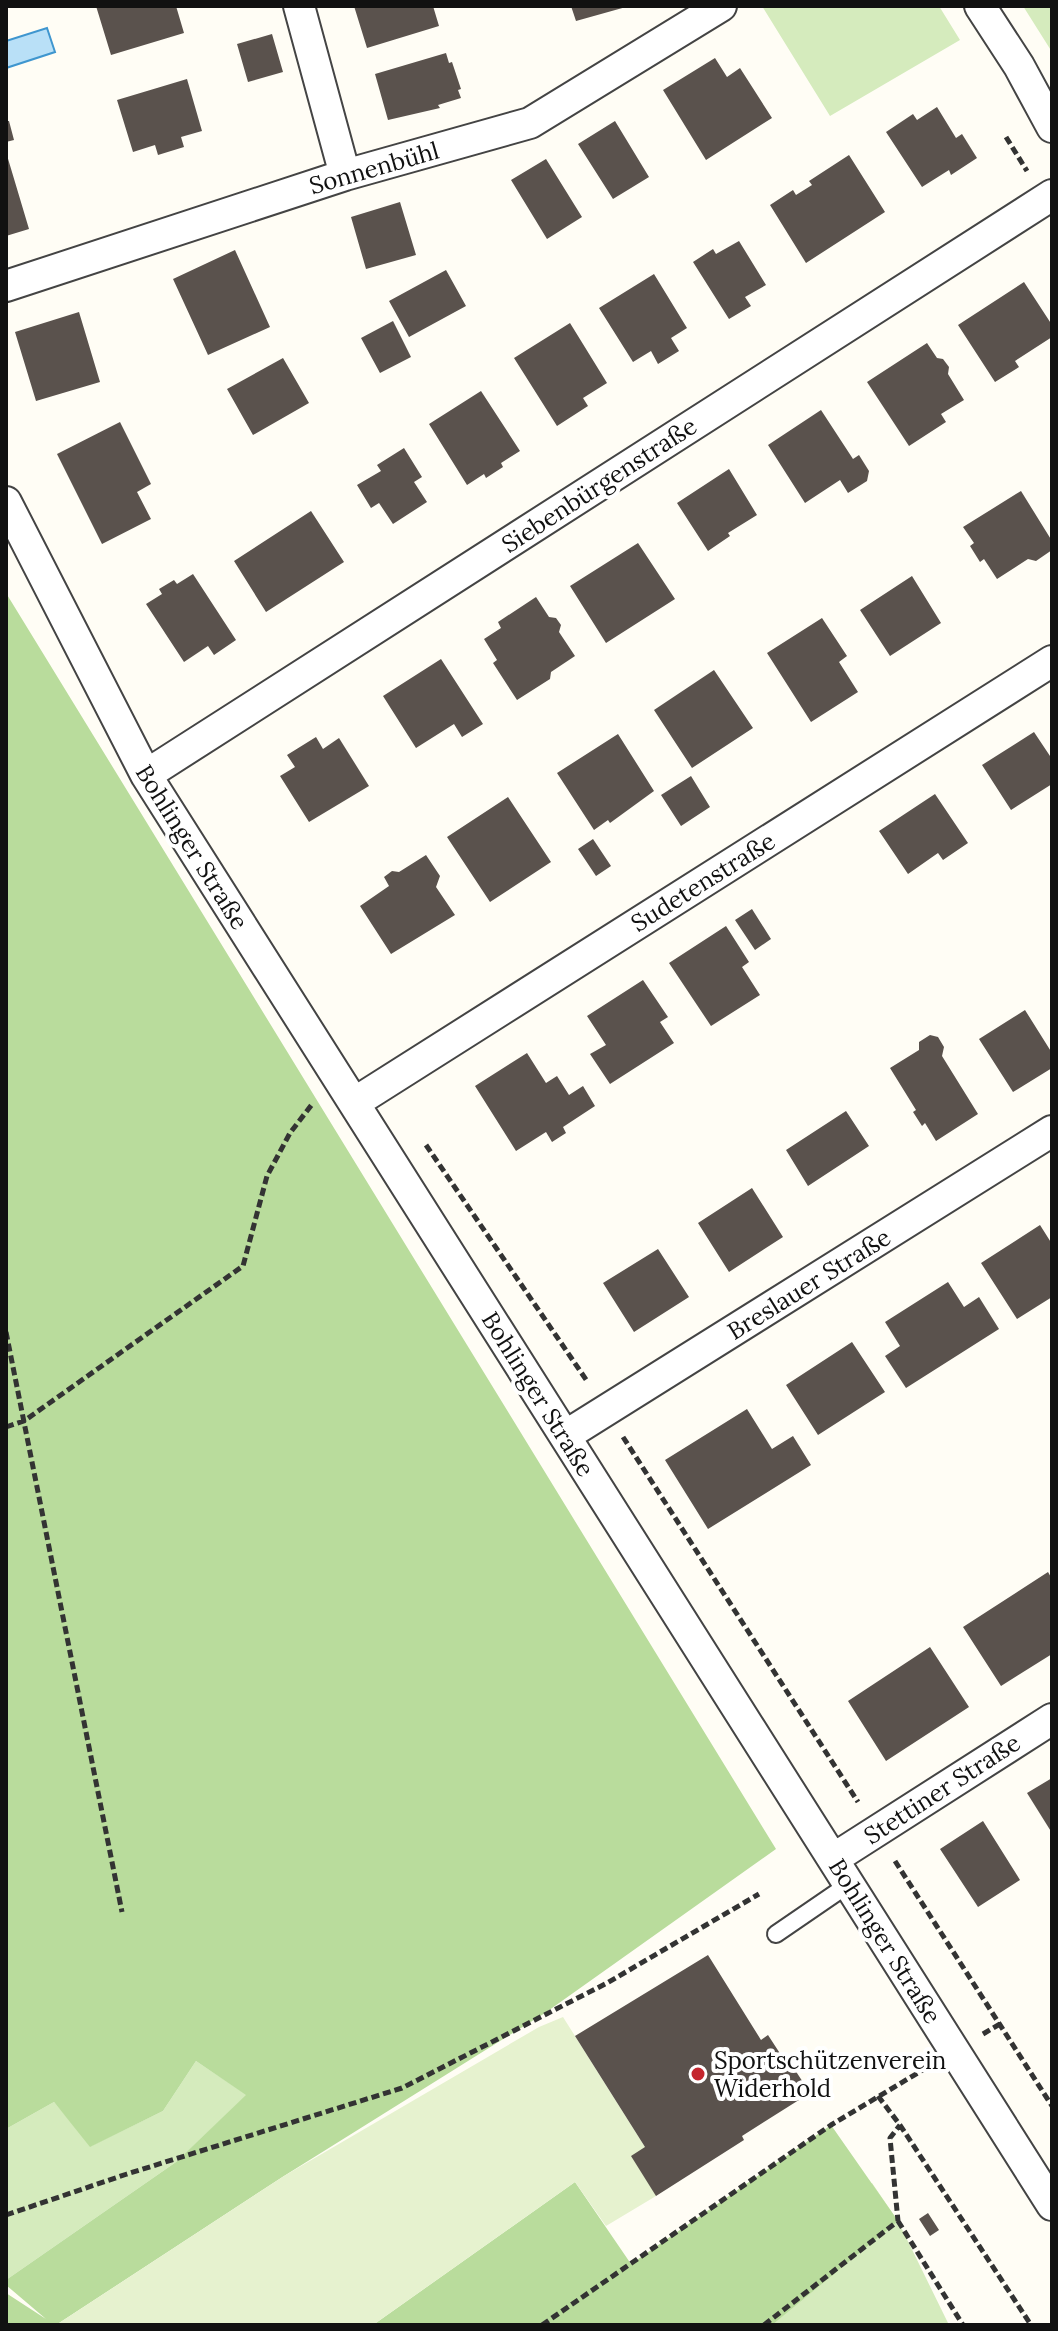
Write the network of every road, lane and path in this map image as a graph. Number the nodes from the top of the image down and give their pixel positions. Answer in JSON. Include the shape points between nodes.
{"nodes":[{"id":1,"x":299,"y":6,"type":"edge"},
{"id":2,"x":721,"y":6,"type":"edge"},
{"id":3,"x":980,"y":6,"type":"edge"},
{"id":4,"x":1052,"y":127,"type":"edge"},
{"id":5,"x":345,"y":175,"type":"junction"},
{"id":6,"x":1052,"y":195,"type":"edge"},
{"id":7,"x":6,"y":286,"type":"edge"},
{"id":8,"x":6,"y":502,"type":"edge"},
{"id":9,"x":1052,"y":661,"type":"edge"},
{"id":10,"x":146,"y":775,"type":"junction"},
{"id":11,"x":335,"y":1073,"type":"junction"},
{"id":12,"x":354,"y":1103,"type":"junction"},
{"id":13,"x":1052,"y":1131,"type":"edge"},
{"id":14,"x":6,"y":1332,"type":"edge"},
{"id":15,"x":24,"y":1421,"type":"junction"},
{"id":16,"x":6,"y":1427,"type":"edge"},
{"id":17,"x":565,"y":1436,"type":"junction"},
{"id":18,"x":1052,"y":1719,"type":"edge"},
{"id":19,"x":841,"y":1872,"type":"junction"},
{"id":20,"x":759,"y":1894,"type":"dead end"},
{"id":21,"x":122,"y":1912,"type":"dead end"},
{"id":22,"x":776,"y":1934,"type":"dead end"},
{"id":23,"x":1000,"y":2024,"type":"dead end"},
{"id":24,"x":955,"y":2051,"type":"junction"},
{"id":25,"x":878,"y":2096,"type":"junction"},
{"id":26,"x":900,"y":2125,"type":"junction"},
{"id":27,"x":1040,"y":2160,"type":"edge"},
{"id":28,"x":1052,"y":2205,"type":"edge"},
{"id":29,"x":6,"y":2215,"type":"edge"},
{"id":30,"x":898,"y":2221,"type":"junction"},
{"id":31,"x":542,"y":2325,"type":"edge"},
{"id":32,"x":764,"y":2325,"type":"edge"},
{"id":33,"x":963,"y":2325,"type":"edge"},
{"id":34,"x":1031,"y":2325,"type":"edge"}],
"edges":[{"from":1,"to":5,"type":"street"},
{"from":2,"to":5,"type":"street","name":"Sonnenbühl","via":[[530,123]]},
{"from":3,"to":4,"type":"street"},
{"from":5,"to":7,"type":"street","name":"Sonnenbühl"},
{"from":6,"to":10,"type":"street","name":"Siebenbürgenstraße"},
{"from":8,"to":10,"type":"street","name":"Bohlinger Straße"},
{"from":9,"to":12,"type":"street","name":"Sudetenstraße"},
{"from":10,"to":11,"type":"street","name":"Bohlinger Straße"},
{"from":11,"to":12,"type":"street","name":"Bohlinger Straße"},
{"from":11,"to":15,"type":"path","via":[[290,1133],[267,1176],[243,1266]]},
{"from":12,"to":17,"type":"street","name":"Bohlinger Straße"},
{"from":13,"to":17,"type":"street","name":"Breslauer Straße"},
{"from":14,"to":15,"type":"path"},
{"from":15,"to":16,"type":"path"},
{"from":15,"to":21,"type":"path"},
{"from":17,"to":19,"type":"street","name":"Bohlinger Straße"},
{"from":18,"to":19,"type":"street","name":"Stettiner Straße"},
{"from":19,"to":22,"type":"lane"},
{"from":19,"to":24,"type":"street","name":"Bohlinger Straße"},
{"from":20,"to":29,"type":"path","via":[[607,1983],[402,2088]]},
{"from":23,"to":24,"type":"path"},
{"from":24,"to":25,"type":"path"},
{"from":24,"to":27,"type":"street","name":"Bohlinger Straße"},
{"from":25,"to":26,"type":"path"},
{"from":25,"to":31,"type":"path"},
{"from":26,"to":30,"type":"path","via":[[890,2138]]},
{"from":26,"to":34,"type":"path"},
{"from":27,"to":28,"type":"street","name":"Bohlinger Straße"},
{"from":30,"to":32,"type":"path"},
{"from":30,"to":33,"type":"path"}]}
